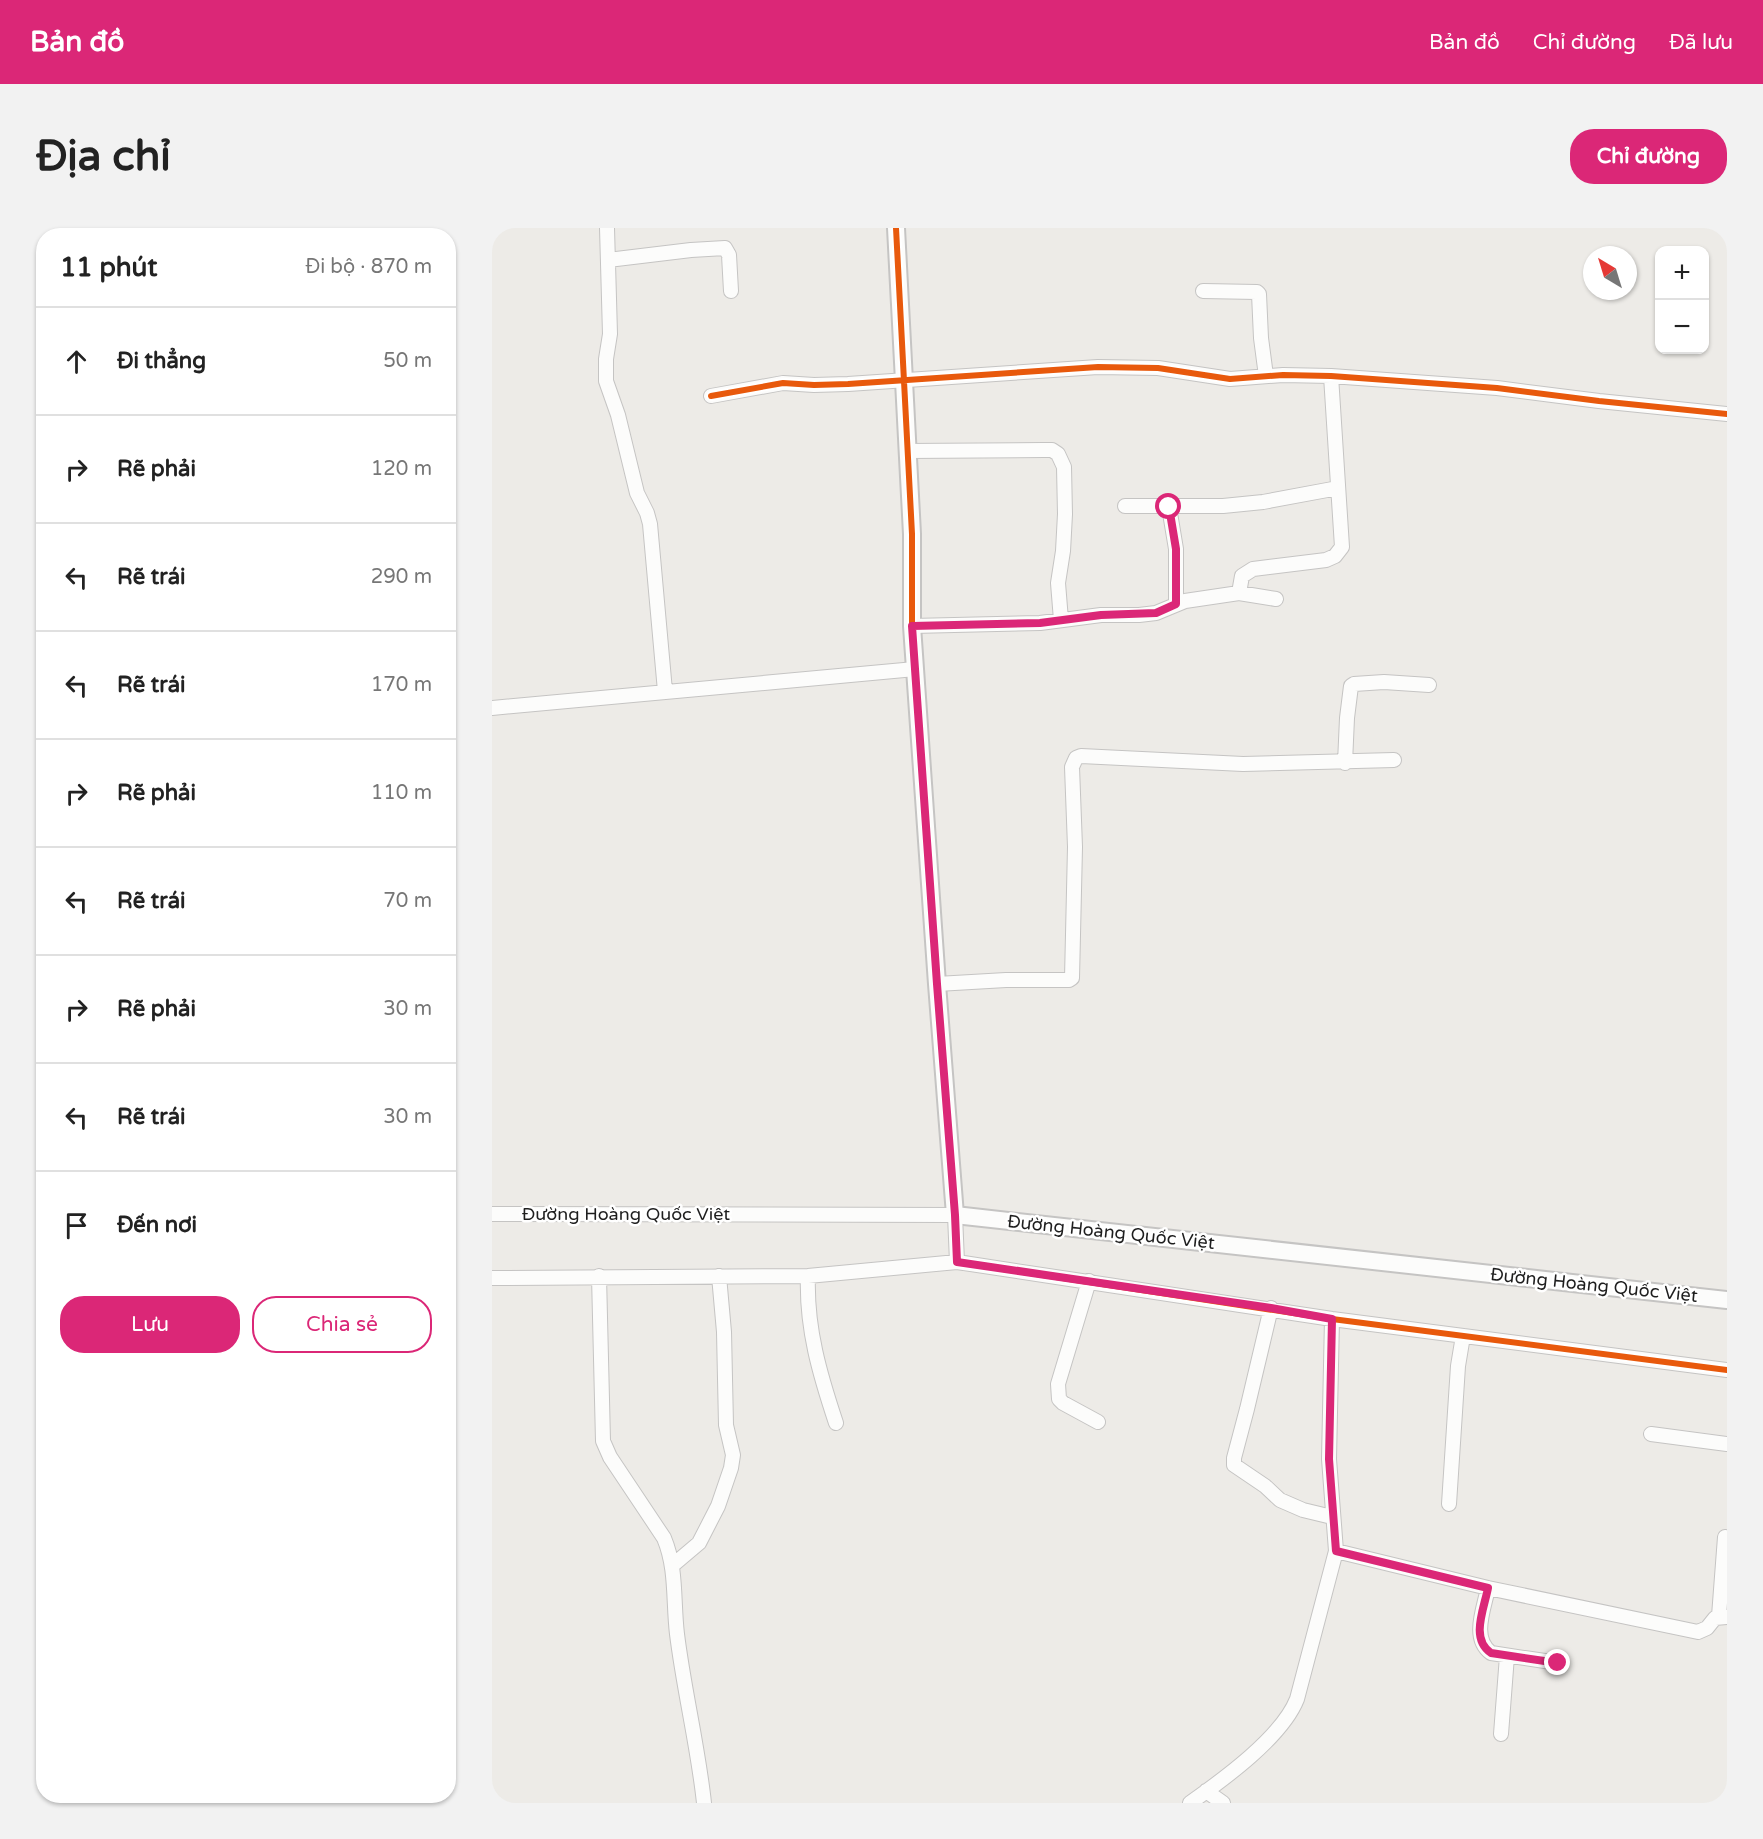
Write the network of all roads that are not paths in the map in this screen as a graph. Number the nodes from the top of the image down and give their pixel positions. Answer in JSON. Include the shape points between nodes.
{"nodes":[{"id":1,"x":607,"y":228,"type":"edge"},
{"id":2,"x":896,"y":228,"type":"edge"},
{"id":3,"x":608,"y":260,"type":"junction"},
{"id":4,"x":731,"y":291,"type":"dead end"},
{"id":5,"x":1203,"y":291,"type":"dead end"},
{"id":6,"x":1266,"y":376,"type":"junction"},
{"id":7,"x":1331,"y":376,"type":"junction"},
{"id":8,"x":903,"y":381,"type":"junction"},
{"id":9,"x":711,"y":396,"type":"dead end"},
{"id":10,"x":1727,"y":414,"type":"edge"},
{"id":11,"x":908,"y":451,"type":"junction"},
{"id":12,"x":1338,"y":488,"type":"junction"},
{"id":13,"x":1125,"y":507,"type":"dead end"},
{"id":14,"x":1169,"y":507,"type":"junction"},
{"id":15,"x":1239,"y":593,"type":"junction"},
{"id":16,"x":1276,"y":598,"type":"dead end"},
{"id":17,"x":1176,"y":604,"type":"junction"},
{"id":18,"x":1061,"y":620,"type":"junction"},
{"id":19,"x":912,"y":626,"type":"junction"},
{"id":20,"x":915,"y":669,"type":"junction"},
{"id":21,"x":1429,"y":685,"type":"dead end"},
{"id":22,"x":666,"y":691,"type":"junction"},
{"id":23,"x":492,"y":708,"type":"edge"},
{"id":24,"x":1394,"y":760,"type":"dead end"},
{"id":25,"x":1345,"y":763,"type":"junction"},
{"id":26,"x":937,"y":984,"type":"junction"},
{"id":27,"x":492,"y":1214,"type":"edge"},
{"id":28,"x":956,"y":1221,"type":"junction"},
{"id":29,"x":956,"y":1255,"type":"junction"},
{"id":30,"x":598,"y":1276,"type":"junction"},
{"id":31,"x":719,"y":1276,"type":"junction"},
{"id":32,"x":808,"y":1276,"type":"junction"},
{"id":33,"x":492,"y":1278,"type":"edge"},
{"id":34,"x":1089,"y":1281,"type":"junction"},
{"id":35,"x":1727,"y":1300,"type":"edge"},
{"id":36,"x":1271,"y":1308,"type":"junction"},
{"id":37,"x":1332,"y":1319,"type":"junction"},
{"id":38,"x":1463,"y":1336,"type":"junction"},
{"id":39,"x":1727,"y":1370,"type":"edge"},
{"id":40,"x":1098,"y":1422,"type":"dead end"},
{"id":41,"x":836,"y":1424,"type":"dead end"},
{"id":42,"x":1651,"y":1434,"type":"dead end"},
{"id":43,"x":1727,"y":1444,"type":"edge"},
{"id":44,"x":1449,"y":1504,"type":"dead end"},
{"id":45,"x":1332,"y":1517,"type":"junction"},
{"id":46,"x":1725,"y":1537,"type":"dead end"},
{"id":47,"x":1336,"y":1551,"type":"junction"},
{"id":48,"x":673,"y":1564,"type":"junction"},
{"id":49,"x":1488,"y":1588,"type":"junction"},
{"id":50,"x":1723,"y":1617,"type":"edge"},
{"id":51,"x":1507,"y":1656,"type":"junction"},
{"id":52,"x":1558,"y":1663,"type":"dead end"},
{"id":53,"x":1501,"y":1734,"type":"dead end"},
{"id":54,"x":1206,"y":1791,"type":"junction"},
{"id":55,"x":704,"y":1803,"type":"edge"},
{"id":56,"x":1190,"y":1803,"type":"edge"},
{"id":57,"x":1223,"y":1803,"type":"edge"}],
"edges":[{"from":1,"to":3,"type":"street"},
{"from":2,"to":8,"type":"street"},
{"from":3,"to":4,"type":"street","via":[[725,248]]},
{"from":3,"to":22,"type":"street","via":[[610,334],[606,381],[637,493],[650,524]]},
{"from":5,"to":6,"type":"street","via":[[1259,294]]},
{"from":6,"to":7,"type":"street"},
{"from":6,"to":8,"type":"street","via":[[1230,379],[1158,369],[1098,367]]},
{"from":7,"to":10,"type":"street","via":[[1497,388]]},
{"from":7,"to":12,"type":"street"},
{"from":8,"to":9,"type":"street","via":[[783,383]]},
{"from":8,"to":11,"type":"street"},
{"from":11,"to":18,"type":"street","via":[[1052,450],[1058,454],[1065,481],[1058,583]]},
{"from":11,"to":19,"type":"street"},
{"from":12,"to":14,"type":"street","via":[[1263,502]]},
{"from":12,"to":15,"type":"street","via":[[1340,552],[1326,560],[1252,569],[1242,576]]},
{"from":13,"to":14,"type":"street"},
{"from":14,"to":17,"type":"street","via":[[1176,549]]},
{"from":15,"to":16,"type":"street"},
{"from":15,"to":17,"type":"street"},
{"from":17,"to":18,"type":"street","via":[[1156,613]]},
{"from":18,"to":19,"type":"street"},
{"from":19,"to":20,"type":"street"},
{"from":20,"to":22,"type":"street"},
{"from":20,"to":26,"type":"street"},
{"from":21,"to":25,"type":"street","via":[[1384,682],[1351,686]]},
{"from":22,"to":23,"type":"street"},
{"from":24,"to":25,"type":"street"},
{"from":25,"to":26,"type":"street","via":[[1076,758],[1072,767],[1072,978]]},
{"from":26,"to":28,"type":"street"},
{"from":27,"to":28,"type":"street","name":"Đường Hoàng Quốc Việt"},
{"from":28,"to":29,"type":"street"},
{"from":28,"to":35,"type":"street","name":"Đường Hoàng Quốc Việt"},
{"from":29,"to":32,"type":"street"},
{"from":29,"to":34,"type":"street"},
{"from":30,"to":31,"type":"street"},
{"from":30,"to":33,"type":"street"},
{"from":30,"to":48,"type":"street","via":[[603,1441],[664,1538]]},
{"from":31,"to":32,"type":"street"},
{"from":31,"to":48,"type":"street","via":[[731,1468],[699,1543]]},
{"from":32,"to":41,"type":"street","via":[[810,1330]]},
{"from":34,"to":36,"type":"street"},
{"from":34,"to":40,"type":"street","via":[[1058,1392],[1063,1404]]},
{"from":36,"to":37,"type":"street"},
{"from":36,"to":45,"type":"street","via":[[1234,1465],[1281,1500]]},
{"from":37,"to":38,"type":"street"},
{"from":37,"to":45,"type":"street"},
{"from":38,"to":39,"type":"street"},
{"from":38,"to":44,"type":"street"},
{"from":42,"to":43,"type":"street"},
{"from":45,"to":47,"type":"street"},
{"from":46,"to":50,"type":"street"},
{"from":47,"to":49,"type":"street"},
{"from":47,"to":54,"type":"street","via":[[1292,1711],[1272,1736]]},
{"from":48,"to":55,"type":"street","via":[[676,1631]]},
{"from":49,"to":50,"type":"street","via":[[1698,1632]]},
{"from":49,"to":51,"type":"street","via":[[1480,1641],[1491,1653]]},
{"from":51,"to":52,"type":"street"},
{"from":51,"to":53,"type":"street"},
{"from":54,"to":56,"type":"street"},
{"from":54,"to":57,"type":"street"}]}
